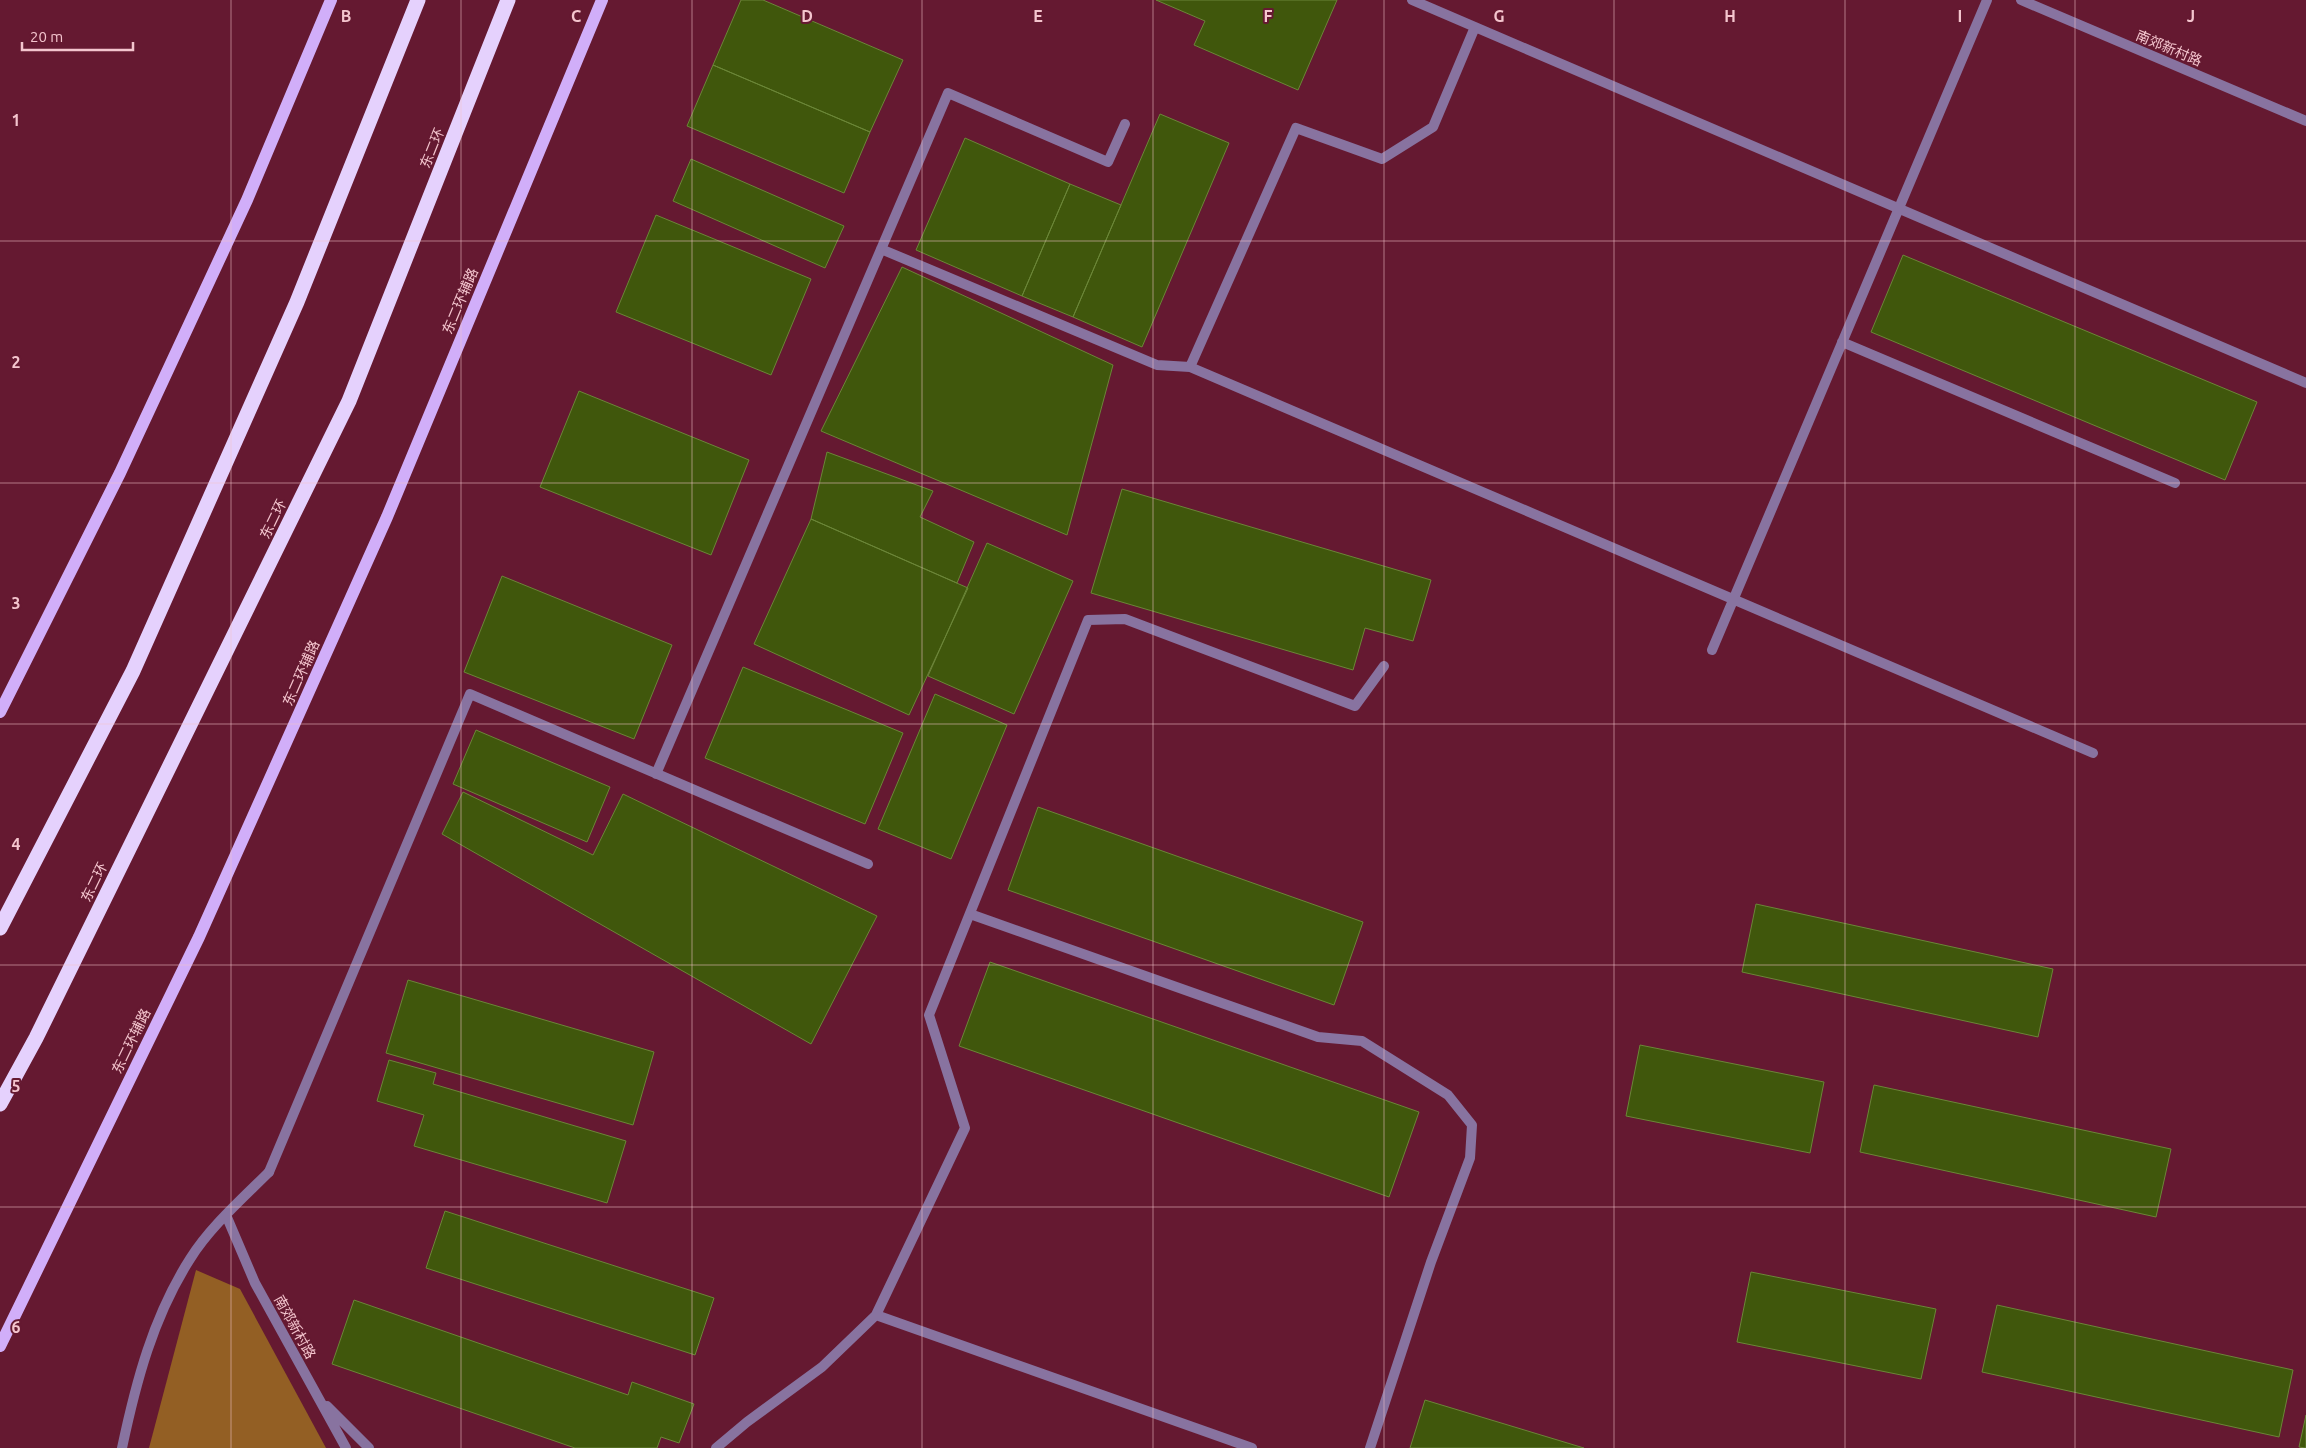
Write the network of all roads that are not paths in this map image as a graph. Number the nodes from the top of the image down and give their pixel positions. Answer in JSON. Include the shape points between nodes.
{"nodes":[{"id":1,"x":331,"y":0,"type":"edge"},
{"id":2,"x":418,"y":0,"type":"edge"},
{"id":3,"x":508,"y":0,"type":"edge"},
{"id":4,"x":602,"y":0,"type":"edge"},
{"id":5,"x":1412,"y":0,"type":"edge"},
{"id":6,"x":1988,"y":0,"type":"edge"},
{"id":7,"x":2021,"y":0,"type":"edge"},
{"id":8,"x":1475,"y":27,"type":"junction"},
{"id":9,"x":2306,"y":121,"type":"edge"},
{"id":10,"x":1125,"y":124,"type":"dead end"},
{"id":11,"x":1899,"y":209,"type":"junction"},
{"id":12,"x":881,"y":249,"type":"junction"},
{"id":13,"x":1842,"y":342,"type":"junction"},
{"id":14,"x":1190,"y":367,"type":"junction"},
{"id":15,"x":2306,"y":383,"type":"edge"},
{"id":16,"x":2175,"y":483,"type":"dead end"},
{"id":17,"x":1733,"y":599,"type":"junction"},
{"id":18,"x":1712,"y":650,"type":"dead end"},
{"id":19,"x":1384,"y":666,"type":"dead end"},
{"id":20,"x":0,"y":712,"type":"edge"},
{"id":21,"x":2093,"y":753,"type":"dead end"},
{"id":22,"x":656,"y":774,"type":"junction"},
{"id":23,"x":868,"y":864,"type":"dead end"},
{"id":24,"x":970,"y":914,"type":"junction"},
{"id":25,"x":0,"y":928,"type":"edge"},
{"id":26,"x":0,"y":1104,"type":"edge"},
{"id":27,"x":226,"y":1215,"type":"junction"},
{"id":28,"x":876,"y":1316,"type":"junction"},
{"id":29,"x":0,"y":1346,"type":"edge"},
{"id":30,"x":317,"y":1396,"type":"junction"},
{"id":31,"x":122,"y":1448,"type":"edge"},
{"id":32,"x":346,"y":1448,"type":"edge"},
{"id":33,"x":369,"y":1448,"type":"edge"},
{"id":34,"x":716,"y":1448,"type":"edge"},
{"id":35,"x":1252,"y":1448,"type":"edge"},
{"id":36,"x":1370,"y":1448,"type":"edge"}],
"edges":[{"from":1,"to":20,"type":"main road","via":[[247,200],[120,473]]},
{"from":2,"to":25,"type":"highway","via":[[297,302],[133,671]]},
{"from":3,"to":26,"type":"highway","name":"东二环","via":[[349,401],[36,1038]]},
{"from":4,"to":29,"type":"main road","name":"东二环辅路","via":[[383,526],[198,937]]},
{"from":5,"to":8,"type":"street"},
{"from":6,"to":11,"type":"street"},
{"from":7,"to":9,"type":"street","name":"南郊新村路"},
{"from":8,"to":11,"type":"street"},
{"from":8,"to":14,"type":"street","via":[[1433,127],[1382,159],[1296,128]]},
{"from":10,"to":12,"type":"street","via":[[1108,162],[948,93]]},
{"from":11,"to":13,"type":"street"},
{"from":11,"to":15,"type":"street"},
{"from":12,"to":14,"type":"street","via":[[1157,365]]},
{"from":12,"to":22,"type":"street"},
{"from":13,"to":16,"type":"street"},
{"from":13,"to":17,"type":"street"},
{"from":14,"to":17,"type":"street"},
{"from":17,"to":18,"type":"street"},
{"from":17,"to":21,"type":"street"},
{"from":19,"to":24,"type":"street","via":[[1355,706],[1125,619],[1088,620]]},
{"from":22,"to":23,"type":"street"},
{"from":22,"to":27,"type":"street","via":[[470,694],[269,1172]]},
{"from":24,"to":28,"type":"street","via":[[929,1015],[965,1128]]},
{"from":24,"to":36,"type":"street","via":[[1318,1037],[1362,1041],[1448,1095],[1472,1125],[1470,1158],[1431,1262]]},
{"from":27,"to":30,"type":"street","name":"南郊新村路","via":[[255,1283]]},
{"from":27,"to":31,"type":"street","via":[[190,1258],[159,1316],[135,1386]]},
{"from":28,"to":34,"type":"street","via":[[822,1368]]},
{"from":28,"to":35,"type":"street"},
{"from":30,"to":32,"type":"street","name":"南郊新村路"},
{"from":30,"to":33,"type":"street"}]}
